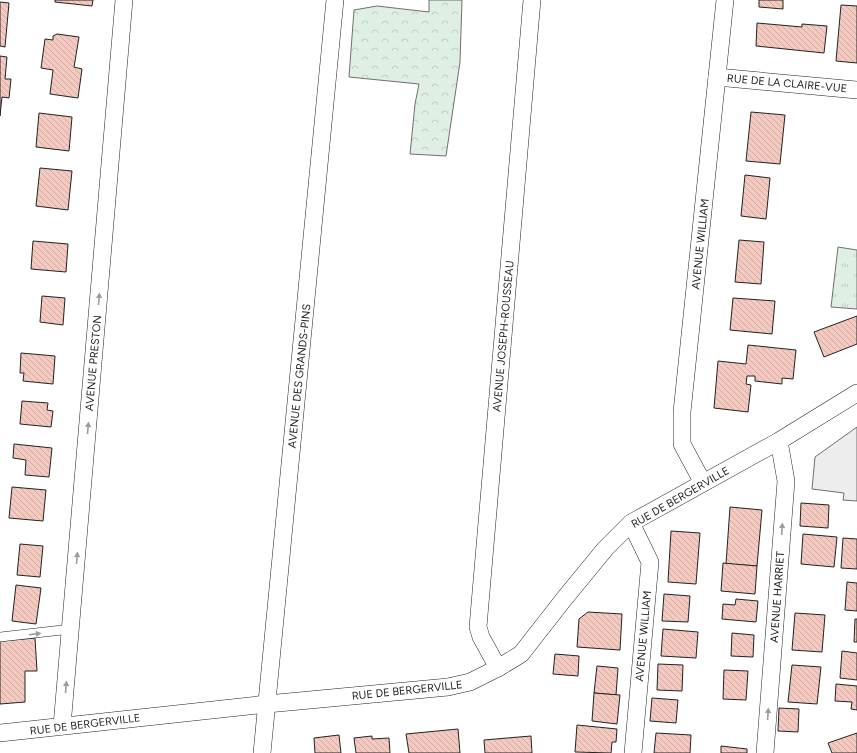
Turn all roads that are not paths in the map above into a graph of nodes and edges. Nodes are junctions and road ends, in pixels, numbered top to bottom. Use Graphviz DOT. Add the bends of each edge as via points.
graph roads {
  1 [pos="124,0"];
  2 [pos="335,0"];
  3 [pos="532,0"];
  4 [pos="725,0"];
  5 [pos="717,77"];
  6 [pos="857,90"];
  7 [pos="857,393"];
  8 [pos="779,441"];
  9 [pos="703,483"];
  10 [pos="631,523"];
  11 [pos="71,629"];
  12 [pos="0,637"];
  13 [pos="498,668"];
  14 [pos="267,704"];
  15 [pos="62,726"];
  16 [pos="0,733"];
  17 [pos="262,753"];
  18 [pos="633,753"];
  19 [pos="765,753"];
  11 -- 1 [label="street, AVENUE PRESTON, one-way"];
  2 -- 14 [label="street, AVENUE DES GRANDS-PINS"];
  3 -- 13 [label="street, AVENUE JOSEPH-ROUSSEAU" via="478,627"];
  4 -- 5 [label="street, AVENUE WILLIAM"];
  5 -- 6 [label="street, RUE DE LA CLAIRE-VUE"];
  5 -- 9 [label="street, AVENUE WILLIAM" via="682,412 682,444"];
  7 -- 8 [label="street, RUE DE BERGERVILLE"];
  8 -- 9 [label="street, RUE DE BERGERVILLE"];
  19 -- 8 [label="street, AVENUE HARRIET, one-way" via="786,481"];
  9 -- 10 [label="street, RUE DE BERGERVILLE"];
  10 -- 13 [label="street, RUE DE BERGERVILLE" via="596,560 521,654"];
  10 -- 18 [label="street, AVENUE WILLIAM" via="650,562"];
  12 -- 11 [label="lane, one-way"];
  15 -- 11 [label="street, AVENUE PRESTON, one-way"];
  13 -- 14 [label="street, RUE DE BERGERVILLE" via="470,682 448,687"];
  14 -- 15 [label="street, RUE DE BERGERVILLE"];
  14 -- 17 [label="street, AVENUE DES GRANDS-PINS"];
  15 -- 16 [label="street, RUE DE BERGERVILLE"];
}
